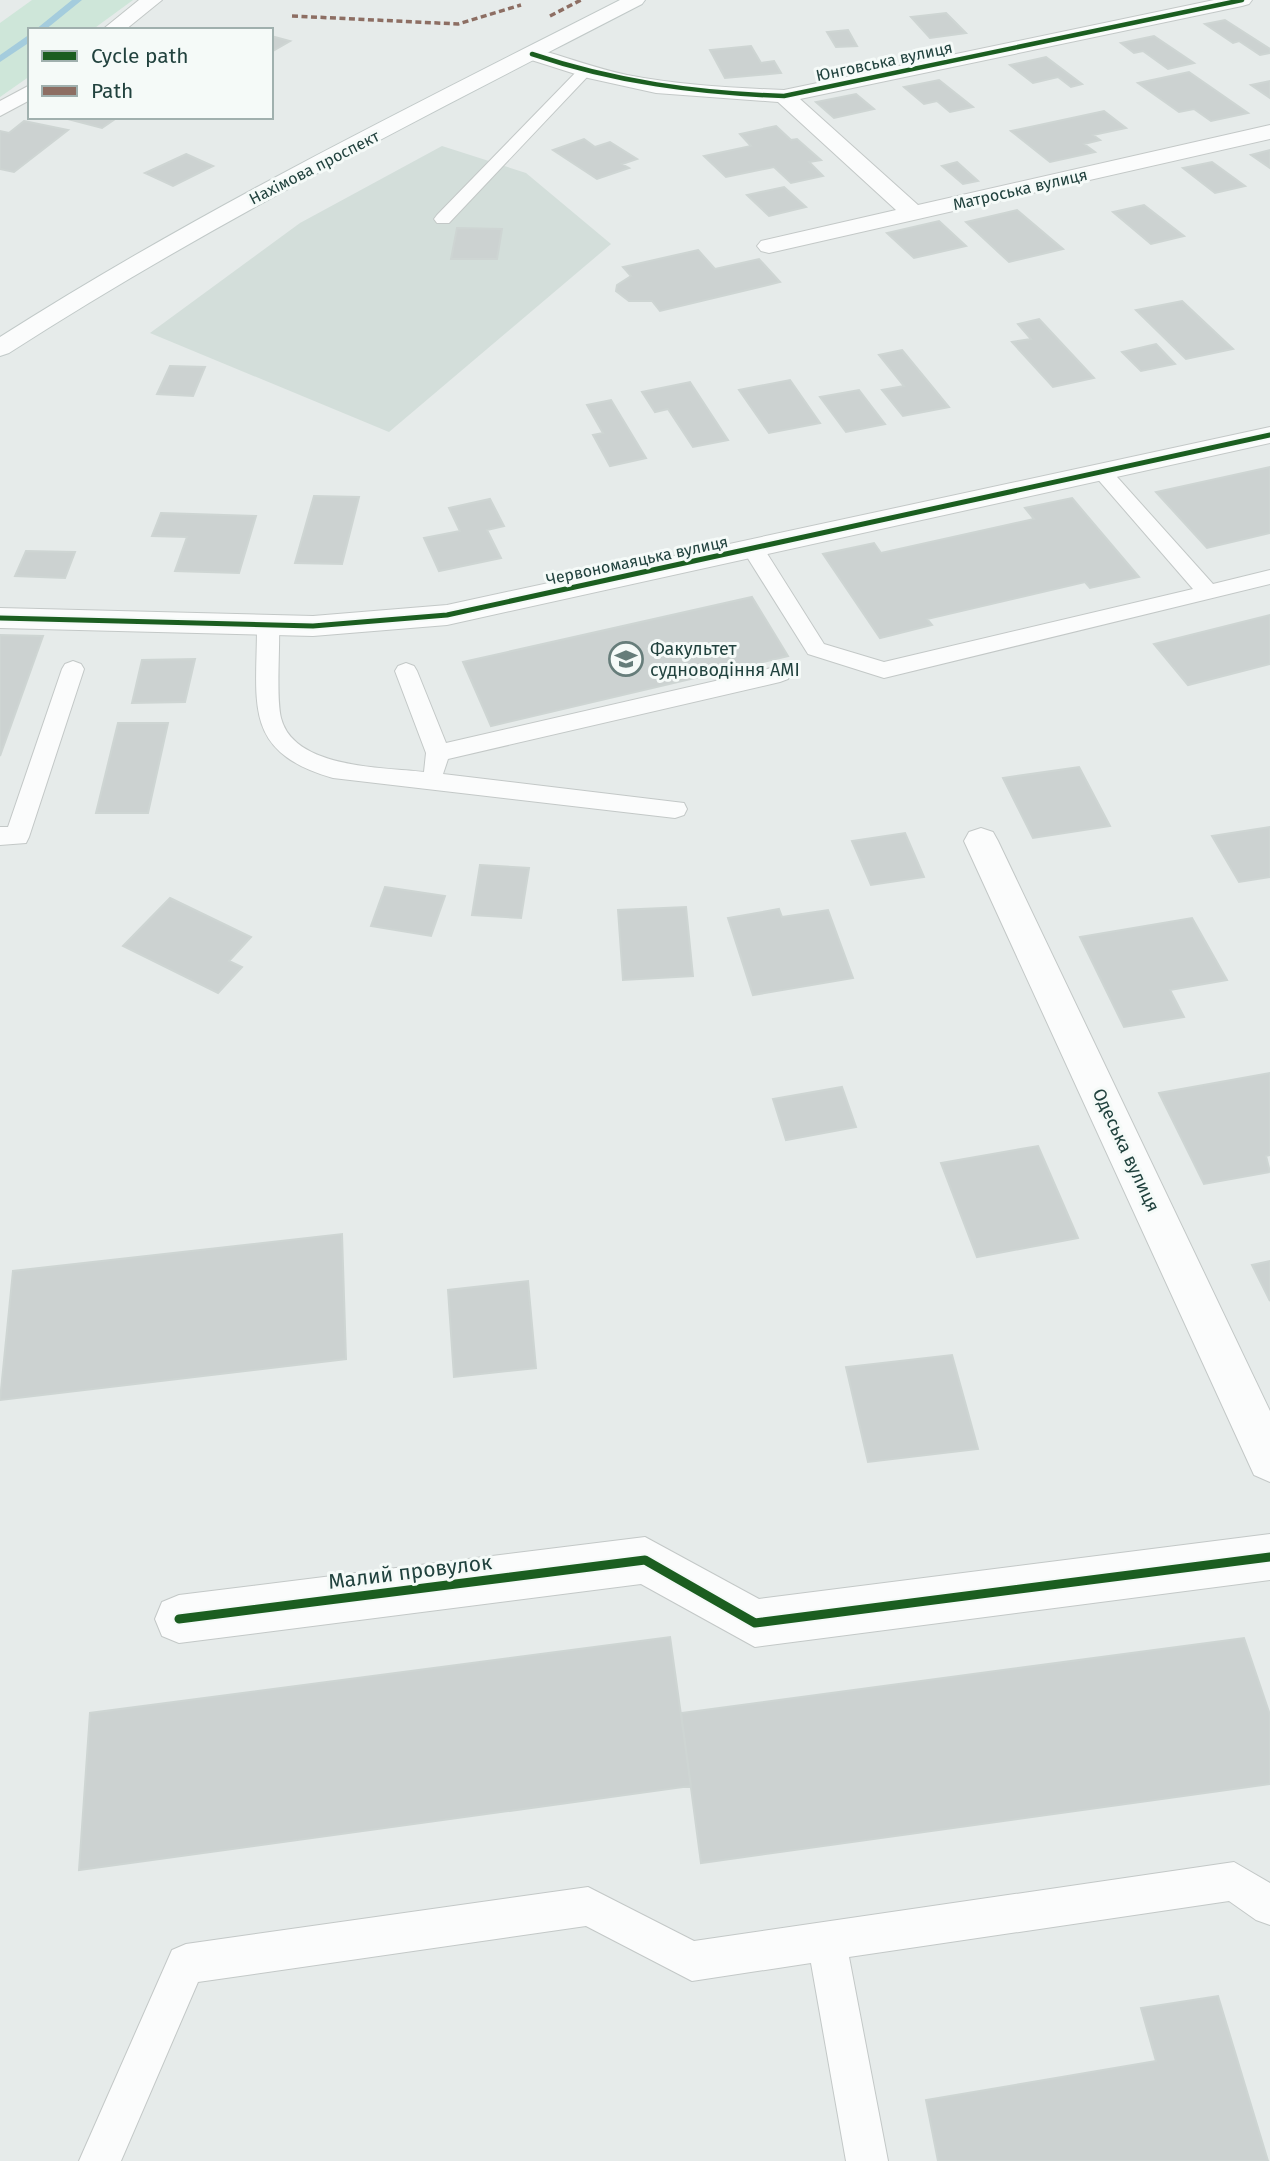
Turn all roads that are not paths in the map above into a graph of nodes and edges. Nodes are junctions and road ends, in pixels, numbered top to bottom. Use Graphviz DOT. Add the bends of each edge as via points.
graph roads {
  1 [pos="152,0"];
  2 [pos="635,0"];
  3 [pos="1242,0"];
  4 [pos="115,28"];
  5 [pos="532,54"];
  6 [pos="584,72"];
  7 [pos="28,92"];
  8 [pos="785,96"];
  9 [pos="0,110"];
  10 [pos="1270,132"];
  11 [pos="913,213"];
  12 [pos="443,219"];
  13 [pos="769,246"];
  14 [pos="0,348"];
  15 [pos="1270,435"];
  16 [pos="1102,472"];
  17 [pos="753,549"];
  18 [pos="1270,578"];
  19 [pos="1208,592"];
  20 [pos="0,618"];
  21 [pos="268,626"];
  22 [pos="73,669"];
  23 [pos="406,671"];
  24 [pos="780,674"];
  25 [pos="438,753"];
  26 [pos="430,782"];
  27 [pos="675,809"];
  28 [pos="0,836"];
  29 [pos="981,841"];
  30 [pos="1270,1460"];
  31 [pos="1270,1557"];
  32 [pos="179,1619"];
  33 [pos="1270,1906"];
  34 [pos="826,1941"];
  35 [pos="100,2161"];
  36 [pos="867,2161"];
  1 -- 4 [label="street"];
  2 -- 5 [label="street, Нахімова проспект"];
  3 -- 8 [label="street, Юнговська вулиця"];
  5 -- 6 [label="street, Юнговська вулиця"];
  5 -- 14 [label="street, Нахімова проспект" via="201,225"];
  6 -- 8 [label="street, Юнговська вулиця" via="700,93"];
  6 -- 12 [label="lane"];
  7 -- 9 [label="street"];
  8 -- 11 [label="street"];
  10 -- 11 [label="street, Матроська вулиця"];
  11 -- 13 [label="street, Матроська вулиця"];
  15 -- 16 [label="street, Червономаяцька вулиця"];
  16 -- 17 [label="street, Червономаяцька вулиця"];
  16 -- 19 [label="lane"];
  17 -- 19 [label="lane" via="816,649 884,670"];
  17 -- 21 [label="street, Червономаяцька вулиця" via="447,615"];
  18 -- 19 [label="lane"];
  20 -- 21 [label="street, Червономаяцька вулиця"];
  21 -- 26 [label="lane" via="269,717 284,744 304,760 333,770"];
  22 -- 28 [label="lane" via="17,836"];
  23 -- 25 [label="lane"];
  24 -- 25 [label="lane"];
  25 -- 26 [label="lane"];
  26 -- 27 [label="lane"];
  29 -- 30 [label="street, Одеська вулиця"];
  31 -- 32 [label="street, Малий провулок" via="755,1623 645,1560"];
  33 -- 34 [label="lane" via="1234,1881"];
  34 -- 35 [label="lane" via="692,1961 587,1906 187,1964"];
  34 -- 36 [label="lane"];
}
